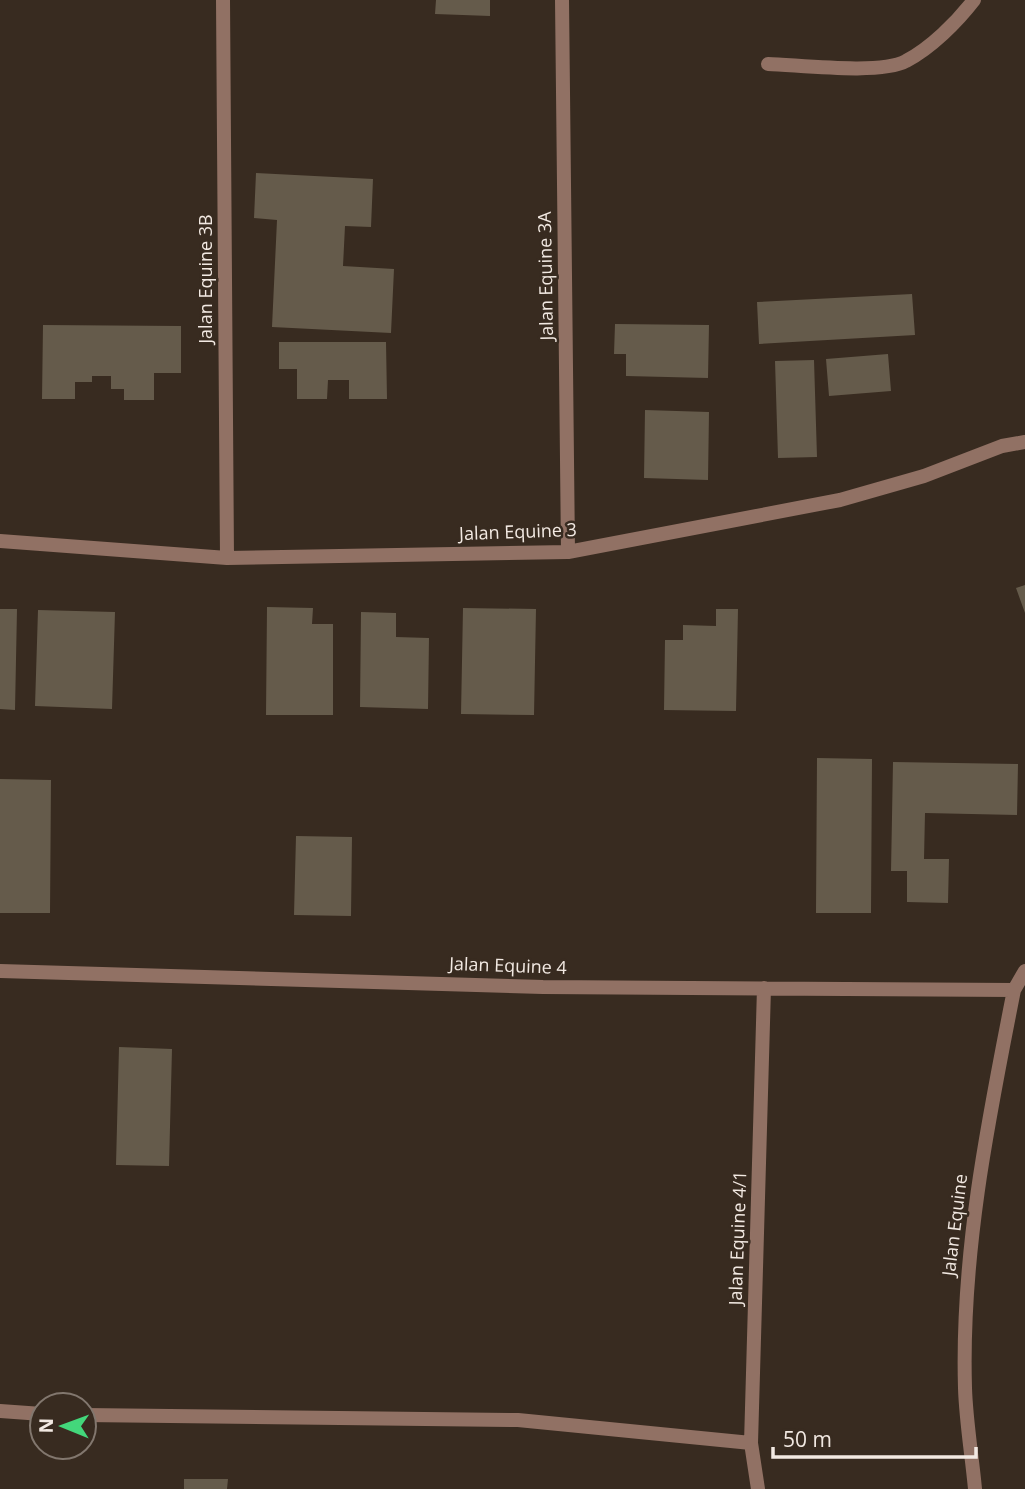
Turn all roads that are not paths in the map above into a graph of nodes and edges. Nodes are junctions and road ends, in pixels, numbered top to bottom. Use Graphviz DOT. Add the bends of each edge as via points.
graph roads {
  1 [pos="223,0"];
  2 [pos="562,0"];
  3 [pos="974,0"];
  4 [pos="768,64"];
  5 [pos="1025,442"];
  6 [pos="0,541"];
  7 [pos="568,551"];
  8 [pos="227,558"];
  9 [pos="0,971"];
  10 [pos="1025,971"];
  11 [pos="764,988"];
  12 [pos="1014,990"];
  13 [pos="0,1411"];
  14 [pos="28,1413"];
  15 [pos="98,1415"];
  16 [pos="751,1443"];
  17 [pos="758,1489"];
  18 [pos="975,1489"];
  1 -- 8 [label="street, Jalan Equine 3B"];
  2 -- 7 [label="street, Jalan Equine 3A"];
  3 -- 4 [label="street" via="906,61 884,67"];
  5 -- 7 [label="street, Jalan Equine 3" via="840,500"];
  6 -- 8 [label="street, Jalan Equine 3"];
  7 -- 8 [label="street, Jalan Equine 3"];
  9 -- 11 [label="street, Jalan Equine 4" via="543,987"];
  10 -- 12 [label="street, Jalan Equine"];
  11 -- 12 [label="street, Jalan Equine 4"];
  11 -- 16 [label="street, Jalan Equine 4/1"];
  12 -- 18 [label="street, Jalan Equine" via="986,1131 967,1283 965,1389"];
  13 -- 14 [label="street"];
  15 -- 16 [label="street" via="518,1420"];
  16 -- 17 [label="street, Jalan Equine 4/1"];
}
